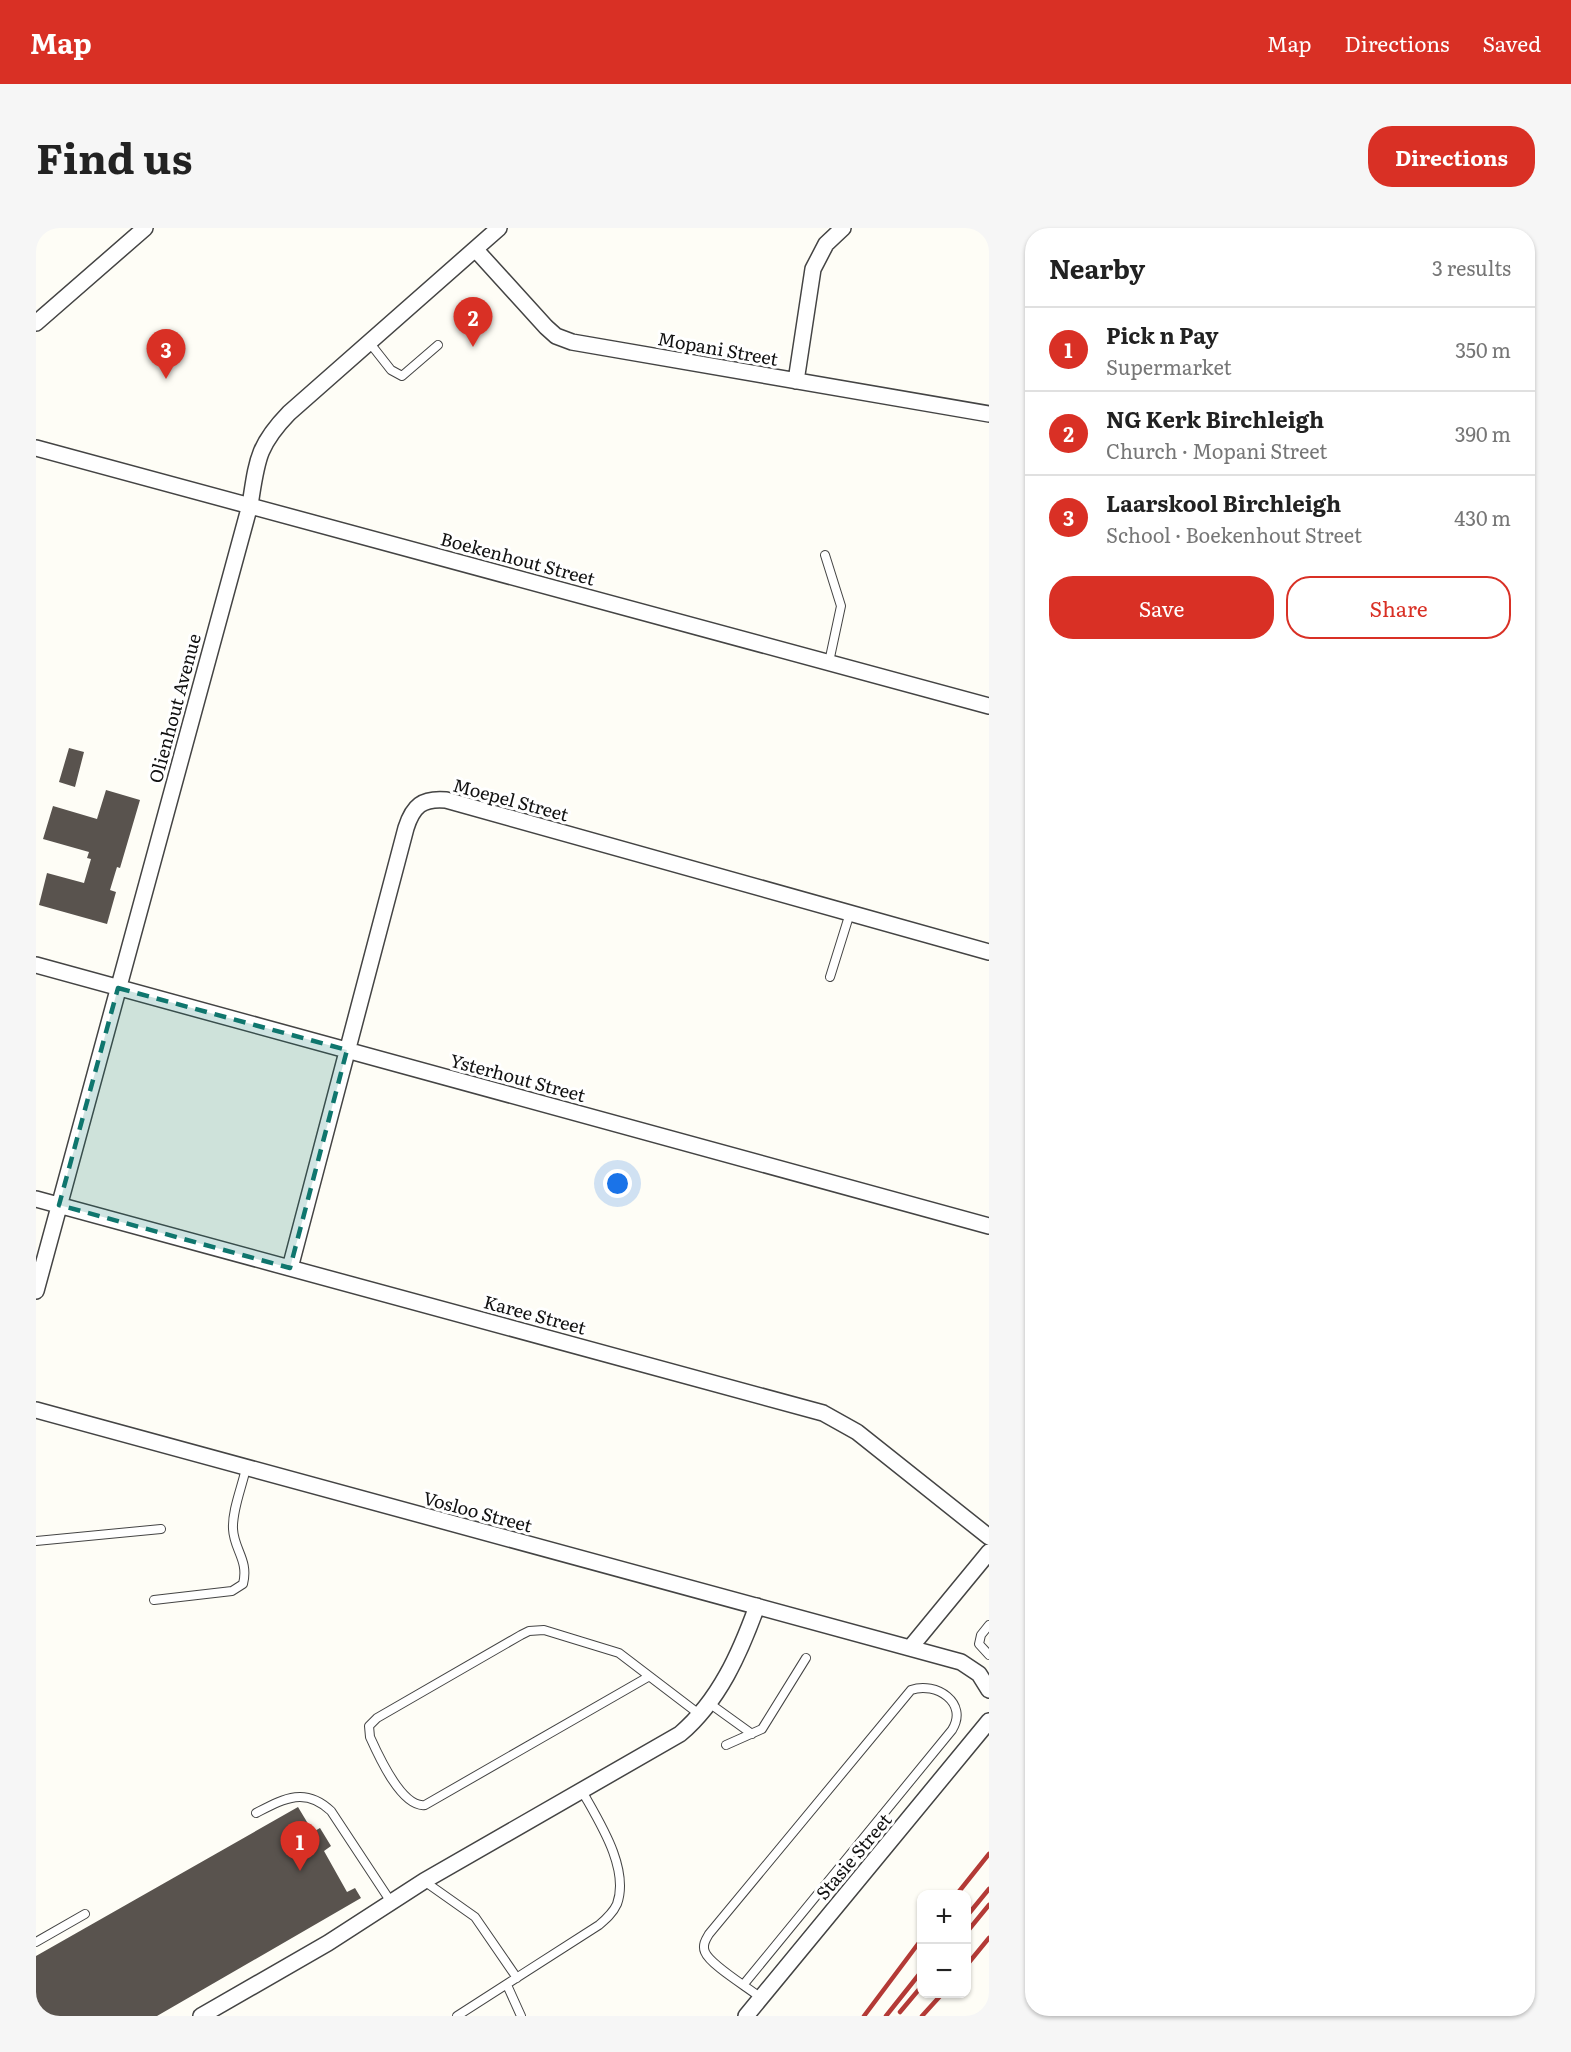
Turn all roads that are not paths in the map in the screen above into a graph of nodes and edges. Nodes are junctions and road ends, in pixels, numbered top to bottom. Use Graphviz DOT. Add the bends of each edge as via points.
graph roads {
  1 [pos="145,228"];
  2 [pos="499,228"];
  3 [pos="843,228"];
  4 [pos="476,250"];
  5 [pos="36,323"];
  6 [pos="369,342"];
  7 [pos="438,345"];
  8 [pos="796,381"];
  9 [pos="989,414"];
  10 [pos="36,448"];
  11 [pos="250,505"];
  12 [pos="825,555"];
  13 [pos="829,662"];
  14 [pos="989,706"];
  15 [pos="850,913"];
  16 [pos="989,952"];
  17 [pos="36,965"];
  18 [pos="830,977"];
  19 [pos="118,988"];
  20 [pos="347,1050"];
  21 [pos="36,1199"];
  22 [pos="59,1205"];
  23 [pos="989,1226"];
  24 [pos="290,1268"];
  25 [pos="36,1291"];
  26 [pos="36,1410"];
  27 [pos="246,1468"];
  28 [pos="161,1529"];
  29 [pos="989,1537"];
  30 [pos="36,1541"];
  31 [pos="989,1553"];
  32 [pos="154,1600"];
  33 [pos="757,1606"];
  34 [pos="989,1626"];
  35 [pos="910,1648"];
  36 [pos="989,1655"];
  37 [pos="806,1658"];
  38 [pos="648,1677"];
  39 [pos="989,1690"];
  40 [pos="704,1708"];
  41 [pos="989,1721"];
  42 [pos="752,1734"];
  43 [pos="726,1745"];
  44 [pos="582,1791"];
  45 [pos="256,1813"];
  46 [pos="424,1881"];
  47 [pos="391,1902"];
  48 [pos="85,1914"];
  49 [pos="36,1942"];
  50 [pos="517,1978"];
  51 [pos="744,1984"];
  52 [pos="507,1985"];
  53 [pos="761,1998"];
  54 [pos="201,2016"];
  55 [pos="458,2016"];
  56 [pos="521,2016"];
  57 [pos="746,2016"];
  1 -- 5 [label="street"];
  2 -- 4 [label="street, Olienhout Avenue"];
  3 -- 8 [label="street" via="826,244 813,269"];
  4 -- 6 [label="street, Olienhout Avenue"];
  4 -- 8 [label="street, Mopani Street" via="556,336"];
  6 -- 7 [label="lane" via="391,370 402,376"];
  6 -- 11 [label="street, Olienhout Avenue" via="269,434 257,462"];
  8 -- 9 [label="street, Mopani Street"];
  10 -- 11 [label="street, Boekenhout Street"];
  11 -- 13 [label="street, Boekenhout Street"];
  11 -- 19 [label="street, Olienhout Avenue"];
  12 -- 13 [label="lane" via="842,606"];
  13 -- 14 [label="street, Boekenhout Street"];
  15 -- 16 [label="street, Moepel Street"];
  15 -- 18 [label="lane"];
  15 -- 20 [label="street, Moepel Street" via="446,800 424,800 416,806 406,828"];
  17 -- 19 [label="street, Ysterhout Street"];
  19 -- 20 [label="street, Ysterhout Street"];
  19 -- 22 [label="street, Olienhout Avenue"];
  20 -- 23 [label="street, Ysterhout Street"];
  20 -- 24 [label="street, Moepel Street"];
  21 -- 22 [label="street, Karee Street"];
  22 -- 24 [label="street, Karee Street"];
  22 -- 25 [label="street, Olienhout Avenue"];
  24 -- 29 [label="street, Karee Street" via="823,1413 857,1432"];
  26 -- 27 [label="street, Vosloo Street"];
  27 -- 32 [label="lane" via="233,1521 235,1539 244,1559 243,1584 232,1591"];
  27 -- 33 [label="street, Vosloo Street"];
  28 -- 30 [label="lane"];
  31 -- 35 [label="street"];
  33 -- 35 [label="street, Vosloo Street"];
  33 -- 40 [label="street" via="744,1641"];
  34 -- 36 [label="lane" via="979,1644"];
  35 -- 39 [label="street" via="971,1667"];
  37 -- 42 [label="lane" via="762,1729"];
  38 -- 38 [label="lane" via="612,1650 544,1630 529,1631 377,1718 369,1726 370,1737 404,1797 414,1805 425,1805"];
  38 -- 40 [label="lane"];
  40 -- 42 [label="lane"];
  40 -- 44 [label="street" via="673,1738"];
  41 -- 53 [label="street, Stasie Street"];
  42 -- 43 [label="lane"];
  44 -- 46 [label="street"];
  44 -- 50 [label="lane" via="614,1856 618,1902 599,1925"];
  45 -- 47 [label="lane" via="297,1795 317,1800 331,1811"];
  46 -- 47 [label="street"];
  46 -- 50 [label="lane" via="476,1917"];
  47 -- 54 [label="street"];
  48 -- 49 [label="lane"];
  50 -- 52 [label="lane"];
  51 -- 51 [label="lane" via="705,1953 709,1934 911,1690 922,1688 949,1697 958,1712 952,1730"];
  51 -- 53 [label="lane"];
  52 -- 55 [label="lane"];
  52 -- 56 [label="lane"];
  53 -- 57 [label="street, Stasie Street"];
}
